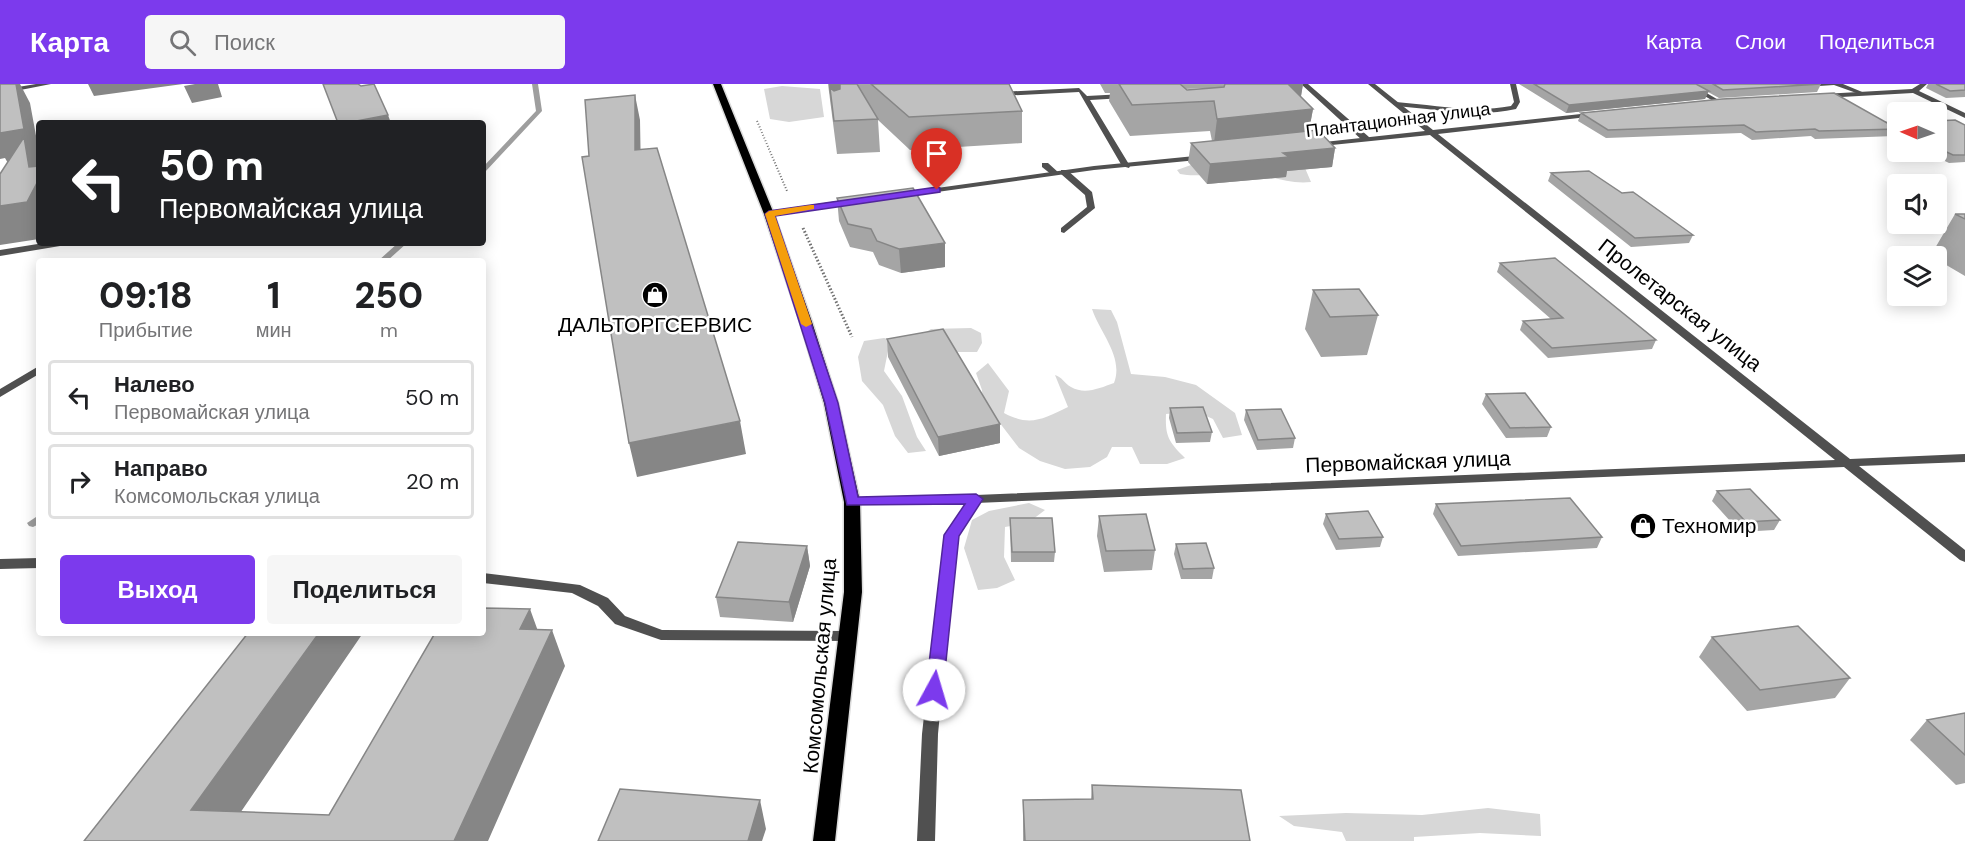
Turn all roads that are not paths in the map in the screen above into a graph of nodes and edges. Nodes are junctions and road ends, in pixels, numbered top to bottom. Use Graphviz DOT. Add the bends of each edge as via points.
graph roads {
  1 [pos="48,84"];
  2 [pos="717,84"];
  3 [pos="1072,84"];
  4 [pos="1371,84"];
  5 [pos="1513,84"];
  6 [pos="1686,84"];
  7 [pos="1831,84"];
  8 [pos="1837,84"];
  9 [pos="1924,84"];
  10 [pos="1796,85"];
  11 [pos="1303,86"];
  12 [pos="1079,90"];
  13 [pos="1914,91"];
  14 [pos="0,92"];
  15 [pos="1864,94"];
  16 [pos="985,95"];
  17 [pos="1131,96"];
  18 [pos="1808,97"];
  19 [pos="1086,98"];
  20 [pos="1730,101"];
  21 [pos="1719,102"];
  22 [pos="1707,103"];
  23 [pos="1396,104"];
  24 [pos="1485,111"];
  25 [pos="1600,113"];
  26 [pos="1965,116"];
  27 [pos="1505,123"];
  28 [pos="1430,131"];
  29 [pos="1366,139"];
  30 [pos="1307,146"];
  31 [pos="1213,156"];
  32 [pos="1045,165"];
  33 [pos="1126,166"];
  34 [pos="1059,172"];
  35 [pos="889,196"];
  36 [pos="866,200"];
  37 [pos="769,214"];
  38 [pos="1064,230"];
  39 [pos="42,246"];
  40 [pos="0,253"];
  41 [pos="36,371"];
  42 [pos="0,394"];
  43 [pos="1965,458"];
  44 [pos="1848,463"];
  45 [pos="976,499"];
  46 [pos="852,502"];
  47 [pos="1965,557"];
  48 [pos="36,563"];
  49 [pos="0,564"];
  50 [pos="486,578"];
  51 [pos="848,636"];
  52 [pos="824,841"];
  53 [pos="926,841"];
  1 -- 14 [label="street"];
  2 -- 37 [label="main road, Комсомольская улица"];
  3 -- 12 [label="street"];
  4 -- 23 [label="street, Пролетарская улица"];
  5 -- 24 [label="street" via="1517,102 1514,108"];
  6 -- 21 [label="street"];
  7 -- 10 [label="street"];
  8 -- 15 [label="street"];
  9 -- 13 [label="street"];
  11 -- 29 [label="street"];
  12 -- 16 [label="street"];
  12 -- 19 [label="street"];
  13 -- 15 [label="street"];
  13 -- 26 [label="street"];
  15 -- 18 [label="street"];
  17 -- 19 [label="street"];
  19 -- 33 [label="street"];
  20 -- 21 [label="street"];
  21 -- 22 [label="street"];
  23 -- 24 [label="street"];
  23 -- 28 [label="street, Пролетарская улица"];
  24 -- 27 [label="street"];
  25 -- 27 [label="street, Плантационная улица"];
  27 -- 28 [label="street, Плантационная улица"];
  28 -- 29 [label="street, Плантационная улица"];
  28 -- 44 [label="street, Пролетарская улица"];
  29 -- 30 [label="street, Плантационная улица"];
  31 -- 33 [label="street"];
  32 -- 34 [label="street"];
  33 -- 34 [label="street"];
  34 -- 35 [label="street"];
  34 -- 38 [label="street" via="1089,194 1091,208"];
  36 -- 37 [label="street"];
  37 -- 46 [label="main road, Комсомольская улица" via="831,403"];
  39 -- 40 [label="street"];
  41 -- 42 [label="street"];
  43 -- 44 [label="street, Первомайская улица"];
  44 -- 45 [label="street, Первомайская улица"];
  44 -- 47 [label="street, Пролетарская улица"];
  45 -- 46 [label="street, Первомайская улица"];
  45 -- 53 [label="street" via="951,535 930,734"];
  46 -- 51 [label="main road, Комсомольская улица" via="853,592"];
  48 -- 49 [label="street"];
  50 -- 51 [label="street" via="575,588 603,602 620,620 661,635"];
  51 -- 52 [label="main road, Комсомольская улица"];
}
